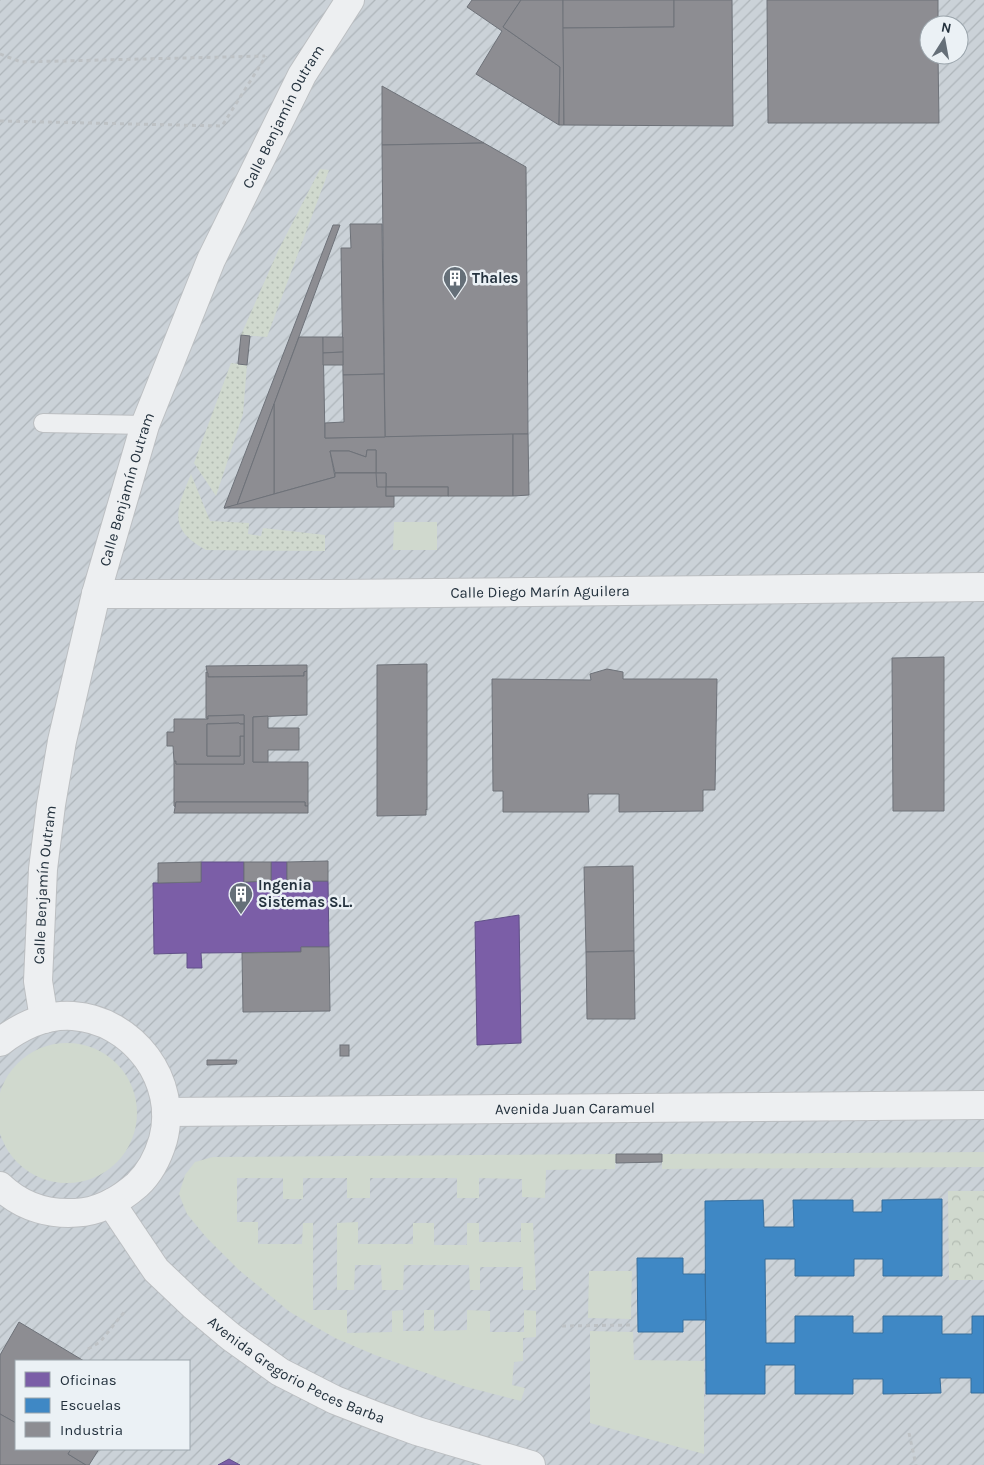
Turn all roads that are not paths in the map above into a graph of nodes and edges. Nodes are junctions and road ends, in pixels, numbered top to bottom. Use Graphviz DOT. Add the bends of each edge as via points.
graph roads {
  1 [pos="350,0"];
  2 [pos="43,424"];
  3 [pos="145,425"];
  4 [pos="984,588"];
  5 [pos="96,594"];
  6 [pos="44,1019"];
  7 [pos="0,1042"];
  8 [pos="984,1105"];
  9 [pos="166,1112"];
  10 [pos="3,1196"];
  11 [pos="111,1203"];
  12 [pos="531,1465"];
  1 -- 3 [label="street, Calle Benjamín Outram" via="302,75 211,260"];
  2 -- 3 [label="lane"];
  3 -- 5 [label="street, Calle Benjamín Outram"];
  4 -- 5 [label="street, Calle Diego Marín Aguilera"];
  5 -- 6 [label="street, Calle Benjamín Outram" via="62,741 51,805 38,981"];
  6 -- 7 [label="street" via="21,1028"];
  6 -- 9 [label="street" via="73,1016 102,1022 128,1036 148,1058 157,1075"];
  8 -- 9 [label="street, Avenida Juan Caramuel"];
  9 -- 11 [label="street" via="165,1131 152,1166 127,1194"];
  10 -- 11 [label="street" via="62,1213 91,1211"];
  11 -- 12 [label="street, Avenida Gregorio Peces Barba" via="156,1270 224,1332 280,1372 335,1400 376,1416"];
}
